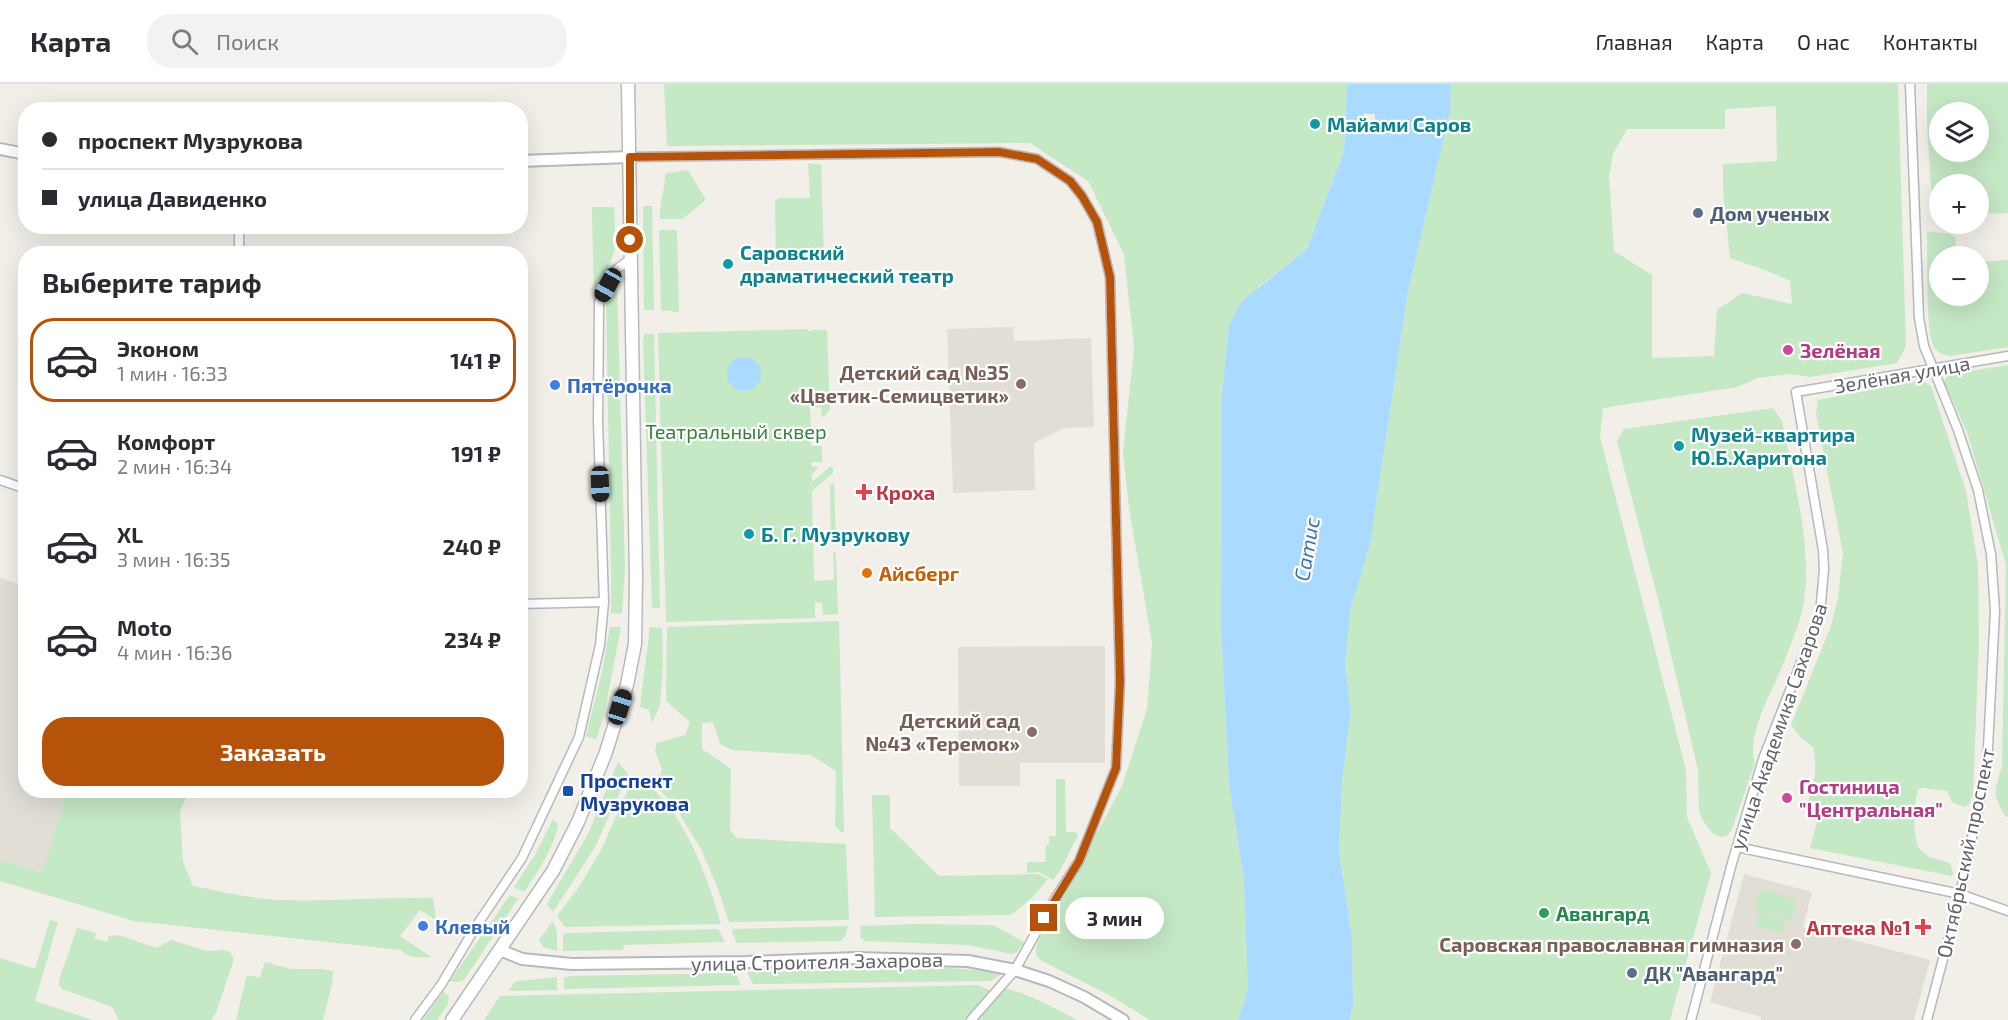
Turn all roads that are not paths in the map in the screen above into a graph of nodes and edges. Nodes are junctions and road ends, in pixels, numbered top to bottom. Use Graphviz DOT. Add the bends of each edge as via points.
graph roads {
  1 [pos="628,84"];
  2 [pos="1910,84"];
  3 [pos="0,149"];
  4 [pos="18,152"];
  5 [pos="630,157"];
  6 [pos="528,161"];
  7 [pos="630,259"];
  8 [pos="2008,356"];
  9 [pos="1934,368"];
  10 [pos="1796,392"];
  11 [pos="0,480"];
  12 [pos="18,486"];
  13 [pos="604,602"];
  14 [pos="528,604"];
  15 [pos="1737,848"];
  16 [pos="1960,894"];
  17 [pos="2008,911"];
  18 [pos="500,950"];
  19 [pos="1015,970"];
  20 [pos="415,1020"];
  21 [pos="452,1020"];
  22 [pos="971,1020"];
  23 [pos="1123,1020"];
  24 [pos="1691,1020"];
  25 [pos="1927,1020"];
  1 -- 5 [label="main road"];
  2 -- 9 [label="street, Октябрьский проспект" via="1919,318 1924,346"];
  3 -- 4 [label="street"];
  5 -- 6 [label="street"];
  5 -- 7 [label="main road"];
  5 -- 19 [label="street" via="999,152 1037,159 1070,181 1097,222 1110,277 1120,682 1116,768 1079,861"];
  7 -- 13 [label="street" via="617,269 599,302"];
  7 -- 18 [label="main road" via="635,644 606,752 578,822 553,871"];
  8 -- 9 [label="street, Зелёная улица"];
  9 -- 10 [label="street, Зелёная улица"];
  9 -- 16 [label="street, Октябрьский проспект" via="1978,490 1991,554 1995,611 1987,767"];
  10 -- 15 [label="street, улица Академика Сахарова" via="1822,550 1823,591 1820,614 1763,759"];
  11 -- 12 [label="street"];
  13 -- 14 [label="street"];
  13 -- 20 [label="street" via="600,645 579,737 522,858"];
  15 -- 16 [label="street"];
  15 -- 24 [label="street, улица Академика Сахарова"];
  16 -- 17 [label="street"];
  16 -- 25 [label="street, Октябрьский проспект"];
  18 -- 19 [label="street, улица Строителя Захарова" via="522,959 572,964 856,958 968,961"];
  18 -- 21 [label="main road"];
  19 -- 22 [label="street"];
  19 -- 23 [label="street, улица Строителя Захарова" via="1075,993"];
}
